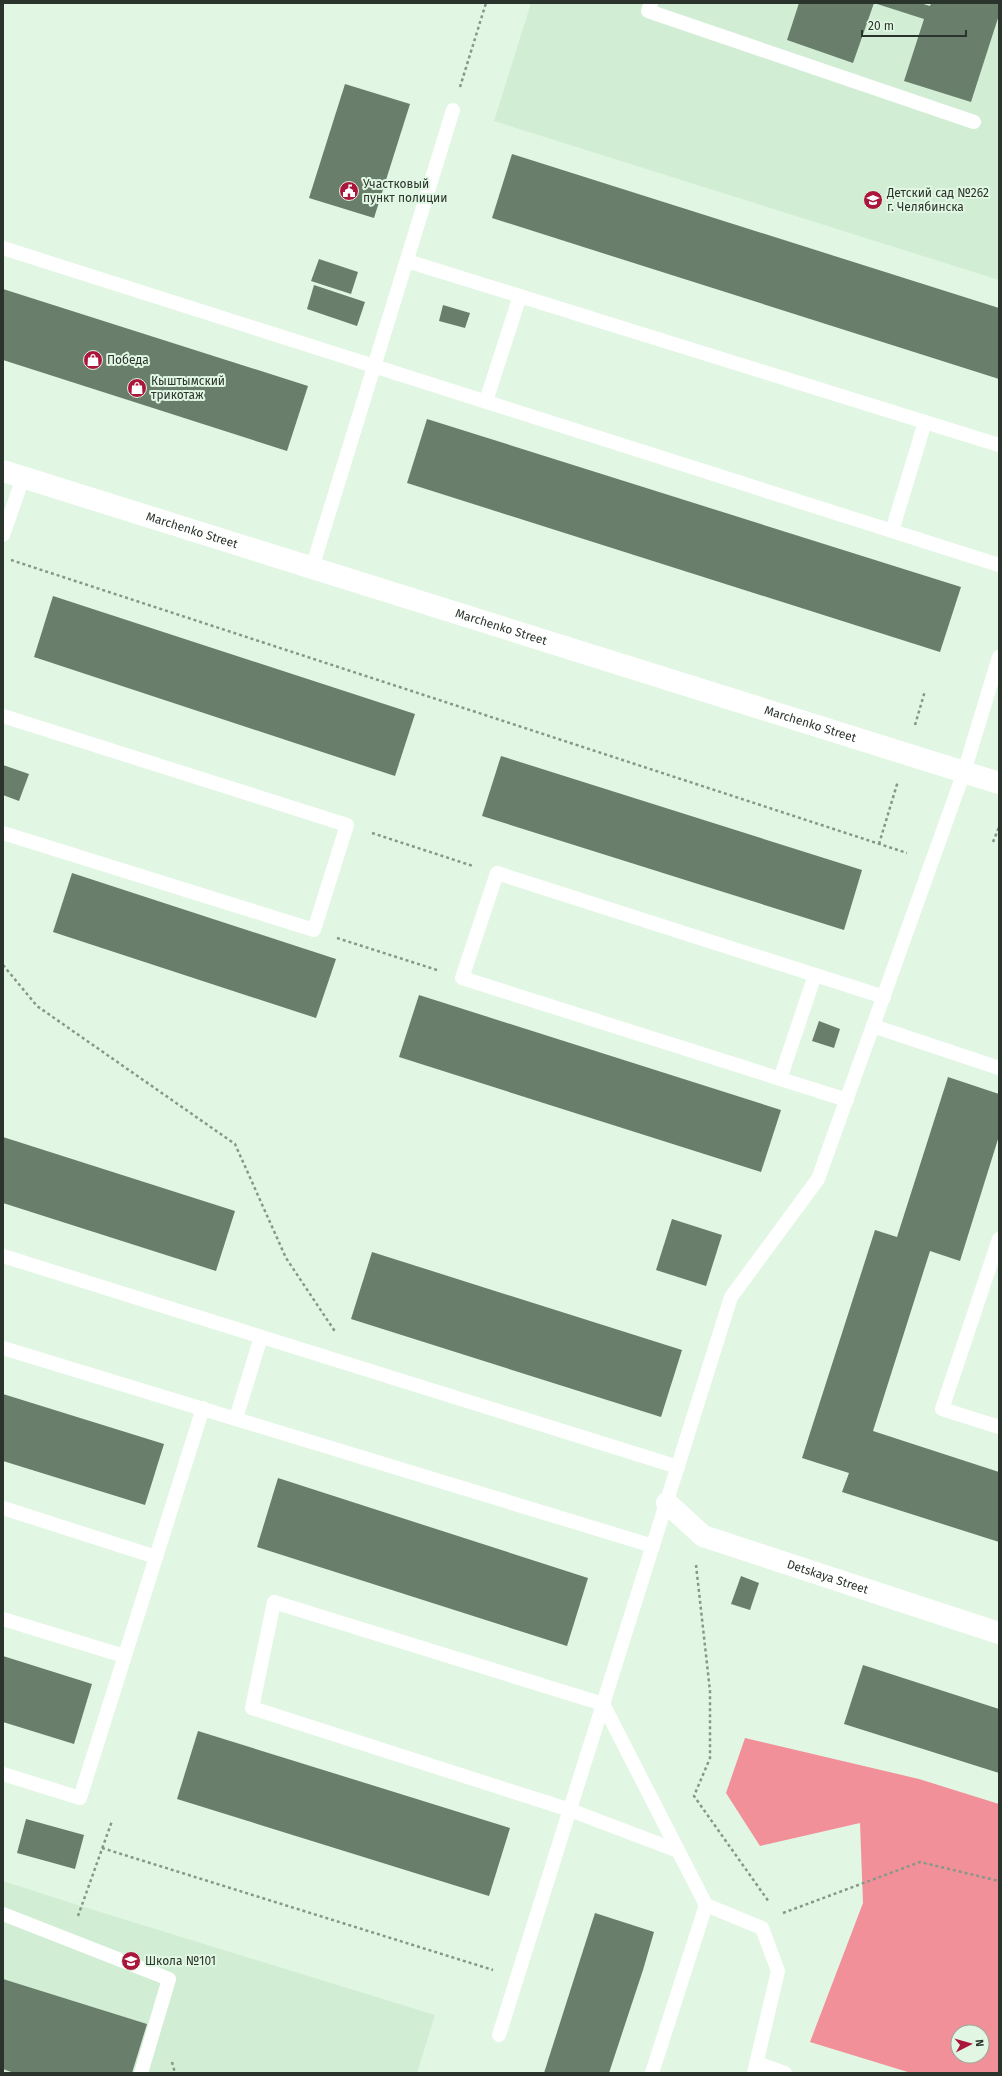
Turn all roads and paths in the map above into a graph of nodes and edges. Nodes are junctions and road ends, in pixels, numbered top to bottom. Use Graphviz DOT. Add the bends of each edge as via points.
graph roads {
  1 [pos="486,3"];
  2 [pos="651,3"];
  3 [pos="453,110"];
  4 [pos="974,122"];
  5 [pos="3,248"];
  6 [pos="407,261"];
  7 [pos="520,296"];
  8 [pos="374,366"];
  9 [pos="486,401"];
  10 [pos="925,422"];
  11 [pos="999,445"];
  12 [pos="3,471"];
  13 [pos="23,478"];
  14 [pos="7,510"];
  15 [pos="892,531"];
  16 [pos="3,535"];
  17 [pos="11,560"];
  18 [pos="999,565"];
  19 [pos="312,568"];
  20 [pos="999,658"];
  21 [pos="3,716"];
  22 [pos="964,772"];
  23 [pos="999,783"];
  24 [pos="348,826"];
  25 [pos="999,827"];
  26 [pos="3,833"];
  27 [pos="993,842"];
  28 [pos="932,861"];
  29 [pos="497,873"];
  30 [pos="314,930"];
  31 [pos="3,965"];
  32 [pos="816,975"];
  33 [pos="462,978"];
  34 [pos="884,997"];
  35 [pos="873,1026"];
  36 [pos="999,1068"];
  37 [pos="780,1079"];
  38 [pos="847,1100"];
  39 [pos="999,1239"];
  40 [pos="3,1256"];
  41 [pos="261,1337"];
  42 [pos="3,1348"];
  43 [pos="360,1368"];
  44 [pos="203,1408"];
  45 [pos="236,1418"];
  46 [pos="999,1427"];
  47 [pos="678,1467"];
  48 [pos="666,1503"];
  49 [pos="3,1508"];
  50 [pos="703,1536"];
  51 [pos="653,1546"];
  52 [pos="156,1557"];
  53 [pos="3,1619"];
  54 [pos="999,1633"];
  55 [pos="124,1656"];
  56 [pos="603,1704"];
  57 [pos="3,1774"];
  58 [pos="570,1810"];
  59 [pos="112,1821"];
  60 [pos="102,1848"];
  61 [pos="678,1851"];
  62 [pos="999,1881"];
  63 [pos="706,1905"];
  64 [pos="774,1909"];
  65 [pos="3,1914"];
  66 [pos="778,1915"];
  67 [pos="70,1939"];
  68 [pos="517,1977"];
  69 [pos="499,2034"];
  70 [pos="755,2068"];
  71 [pos="141,2073"];
  72 [pos="652,2073"];
  73 [pos="784,2073"];
  1 -- 3 [label="path"];
  2 -- 4 [label="lane" via="648,12"];
  3 -- 6 [label="lane"];
  5 -- 8 [label="lane"];
  6 -- 7 [label="lane"];
  6 -- 8 [label="lane"];
  7 -- 9 [label="lane"];
  7 -- 10 [label="lane"];
  8 -- 9 [label="lane"];
  8 -- 19 [label="lane"];
  9 -- 15 [label="lane"];
  10 -- 11 [label="lane"];
  10 -- 15 [label="lane"];
  12 -- 13 [label="street, Marchenko Street"];
  13 -- 14 [label="lane"];
  13 -- 19 [label="street, Marchenko Street"];
  14 -- 16 [label="lane"];
  15 -- 18 [label="lane"];
  17 -- 28 [label="path"];
  19 -- 22 [label="street, Marchenko Street"];
  20 -- 22 [label="lane"];
  21 -- 24 [label="lane"];
  22 -- 23 [label="street, Marchenko Street"];
  22 -- 28 [label="lane"];
  24 -- 29 [label="path"];
  24 -- 30 [label="lane"];
  25 -- 27 [label="path"];
  26 -- 30 [label="lane"];
  28 -- 34 [label="lane"];
  29 -- 32 [label="lane"];
  29 -- 33 [label="lane"];
  30 -- 33 [label="path"];
  31 -- 43 [label="path" via="37,1006 235,1144 286,1258"];
  32 -- 34 [label="lane"];
  32 -- 37 [label="lane"];
  33 -- 37 [label="lane"];
  34 -- 35 [label="lane"];
  35 -- 36 [label="lane"];
  35 -- 38 [label="lane"];
  37 -- 38 [label="lane"];
  38 -- 47 [label="lane" via="818,1179 731,1297"];
  39 -- 46 [label="lane" via="942,1409"];
  40 -- 41 [label="lane"];
  41 -- 43 [label="lane"];
  41 -- 45 [label="lane"];
  42 -- 44 [label="lane"];
  43 -- 47 [label="lane"];
  44 -- 45 [label="lane"];
  44 -- 52 [label="lane"];
  45 -- 51 [label="lane"];
  47 -- 48 [label="lane"];
  48 -- 50 [label="street, Detskaya Street"];
  48 -- 51 [label="lane"];
  49 -- 52 [label="lane"];
  50 -- 54 [label="street, Detskaya Street"];
  50 -- 64 [label="path" via="696,1561 710,1691 710,1758 694,1796"];
  51 -- 56 [label="lane"];
  52 -- 55 [label="lane"];
  53 -- 55 [label="lane"];
  55 -- 57 [label="lane" via="80,1798"];
  56 -- 58 [label="lane"];
  56 -- 58 [label="lane" via="274,1602 252,1708"];
  56 -- 61 [label="lane"];
  58 -- 61 [label="lane"];
  58 -- 68 [label="lane"];
  59 -- 60 [label="path"];
  60 -- 67 [label="path"];
  60 -- 68 [label="path"];
  61 -- 63 [label="lane"];
  62 -- 66 [label="path" via="920,1862"];
  63 -- 70 [label="lane" via="762,1928 778,1971"];
  63 -- 72 [label="lane"];
  65 -- 67 [label="lane"];
  67 -- 71 [label="lane" via="169,1978"];
  68 -- 69 [label="lane"];
  70 -- 73 [label="lane"];
}
